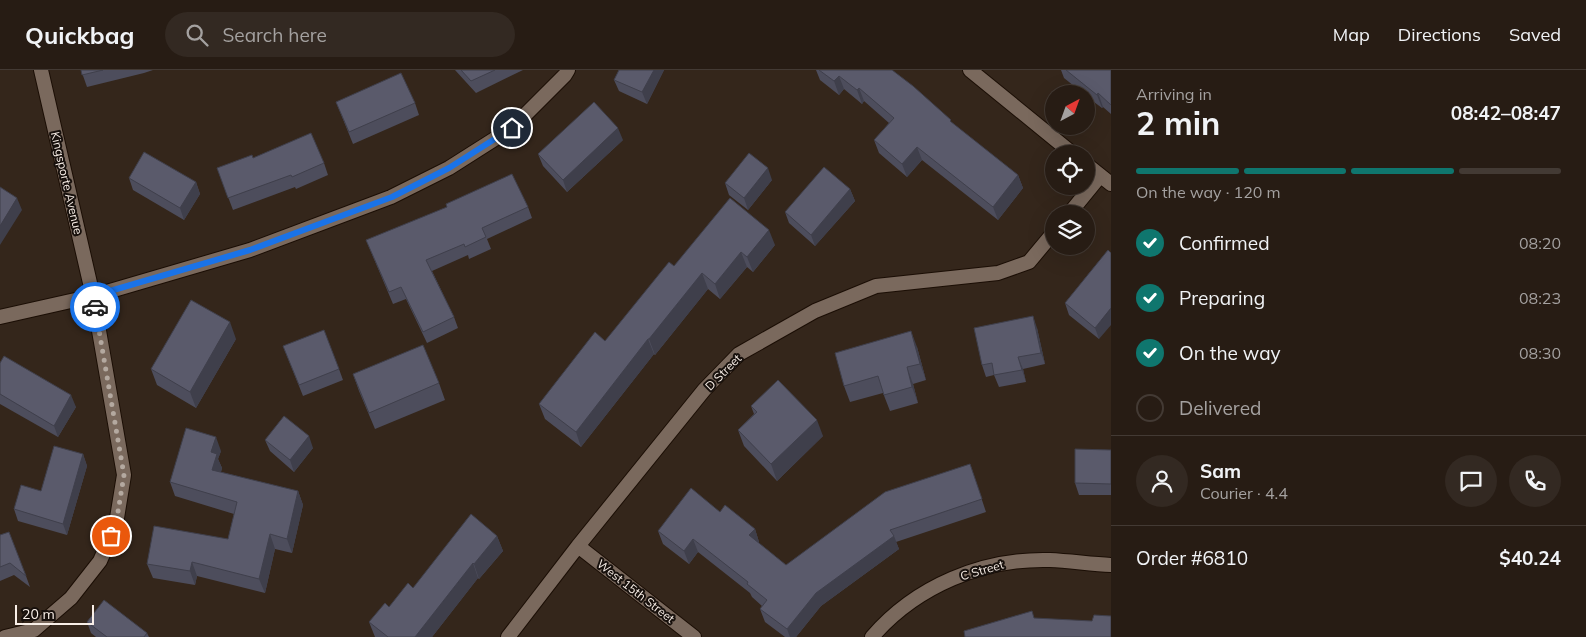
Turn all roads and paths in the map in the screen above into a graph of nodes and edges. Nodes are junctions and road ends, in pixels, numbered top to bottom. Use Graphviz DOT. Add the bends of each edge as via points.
graph roads {
  1 [pos="41,70"];
  2 [pos="568,70"];
  3 [pos="970,70"];
  4 [pos="1062,145"];
  5 [pos="1095,171"];
  6 [pos="1106,180"];
  7 [pos="1079,205"];
  8 [pos="1045,243"];
  9 [pos="93,296"];
  10 [pos="0,317"];
  11 [pos="578,546"];
  12 [pos="1111,565"];
  13 [pos="5,637"];
  14 [pos="508,637"];
  15 [pos="694,637"];
  16 [pos="872,637"];
  1 -- 9 [label="street, Kingsporte Avenue"];
  2 -- 9 [label="street" via="512,128 449,168 392,197 250,250"];
  3 -- 4 [label="street"];
  5 -- 6 [label="street"];
  6 -- 7 [label="street"];
  8 -- 11 [label="street, D Street" via="1029,262 998,273 876,286 815,311 739,354 704,390"];
  9 -- 10 [label="street"];
  9 -- 13 [label="street, Kingsporte Avenue" via="124,475 116,524 100,561 71,598 34,630"];
  11 -- 14 [label="street, D Street"];
  11 -- 15 [label="street, West 15th Street"];
  12 -- 16 [label="street, C Street" via="1049,560 1003,563 967,572 924,593 884,623"];
}
